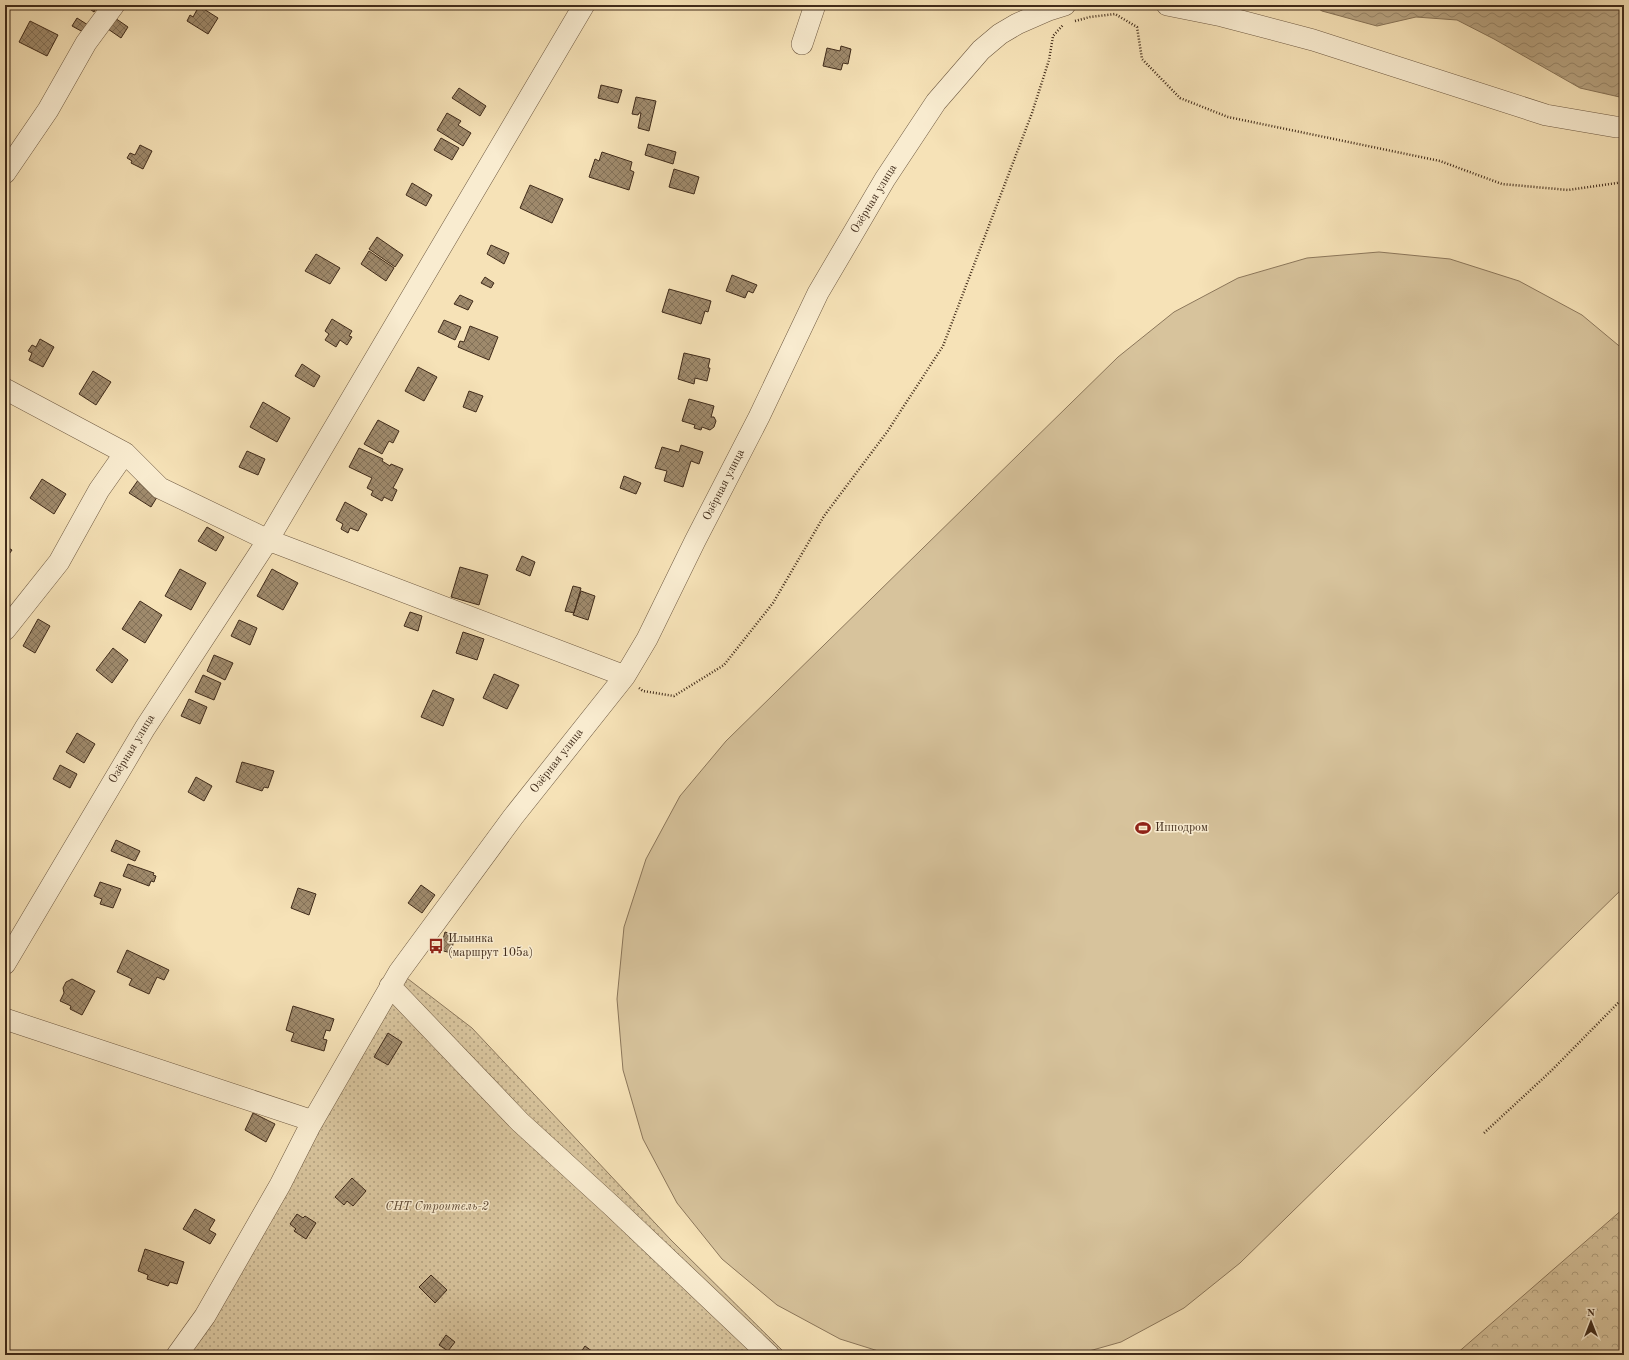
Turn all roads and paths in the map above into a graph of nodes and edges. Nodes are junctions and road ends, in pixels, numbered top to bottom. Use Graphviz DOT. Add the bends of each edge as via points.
graph roads {
  1 [pos="114,5"];
  2 [pos="584,5"];
  3 [pos="816,5"];
  4 [pos="1167,5"];
  5 [pos="1067,17"];
  6 [pos="802,44"];
  7 [pos="1624,127"];
  8 [pos="5,173"];
  9 [pos="1624,182"];
  10 [pos="5,389"];
  11 [pos="125,453"];
  12 [pos="268,540"];
  13 [pos="5,630"];
  14 [pos="624,676"];
  15 [pos="5,964"];
  16 [pos="390,986"];
  17 [pos="1624,997"];
  18 [pos="5,1019"];
  19 [pos="313,1121"];
  20 [pos="1484,1133"];
  21 [pos="177,1355"];
  22 [pos="769,1355"];
  1 -- 8 [label="street" via="86,42 48,110"];
  2 -- 12 [label="street, Озёрная улица"];
  3 -- 6 [label="street"];
  4 -- 7 [label="street" via="1222,16 1313,40 1546,115"];
  5 -- 9 [label="path" via="1115,14 1136,27 1142,59 1180,98 1228,117 1440,161 1502,184 1568,190"];
  5 -- 14 [label="street, Озёрная улица" via="1049,10 1000,34 981,50 936,102 885,180 818,293 759,417 647,639"];
  5 -- 14 [label="path" via="1053,36 1049,60 1032,114 943,346 887,432 824,516 773,603 724,664 674,696 643,691"];
  10 -- 11 [label="street"];
  11 -- 12 [label="street" via="160,488"];
  11 -- 13 [label="street" via="99,490 59,562"];
  12 -- 14 [label="street"];
  12 -- 15 [label="street, Озёрная улица" via="145,728"];
  14 -- 16 [label="street, Озёрная улица" via="513,817"];
  16 -- 19 [label="street, Озёрная улица"];
  16 -- 22 [label="street" via="520,1122"];
  17 -- 20 [label="path" via="1551,1071"];
  18 -- 19 [label="street"];
  19 -- 21 [label="street, Озёрная улица" via="280,1185 209,1309"];
}
